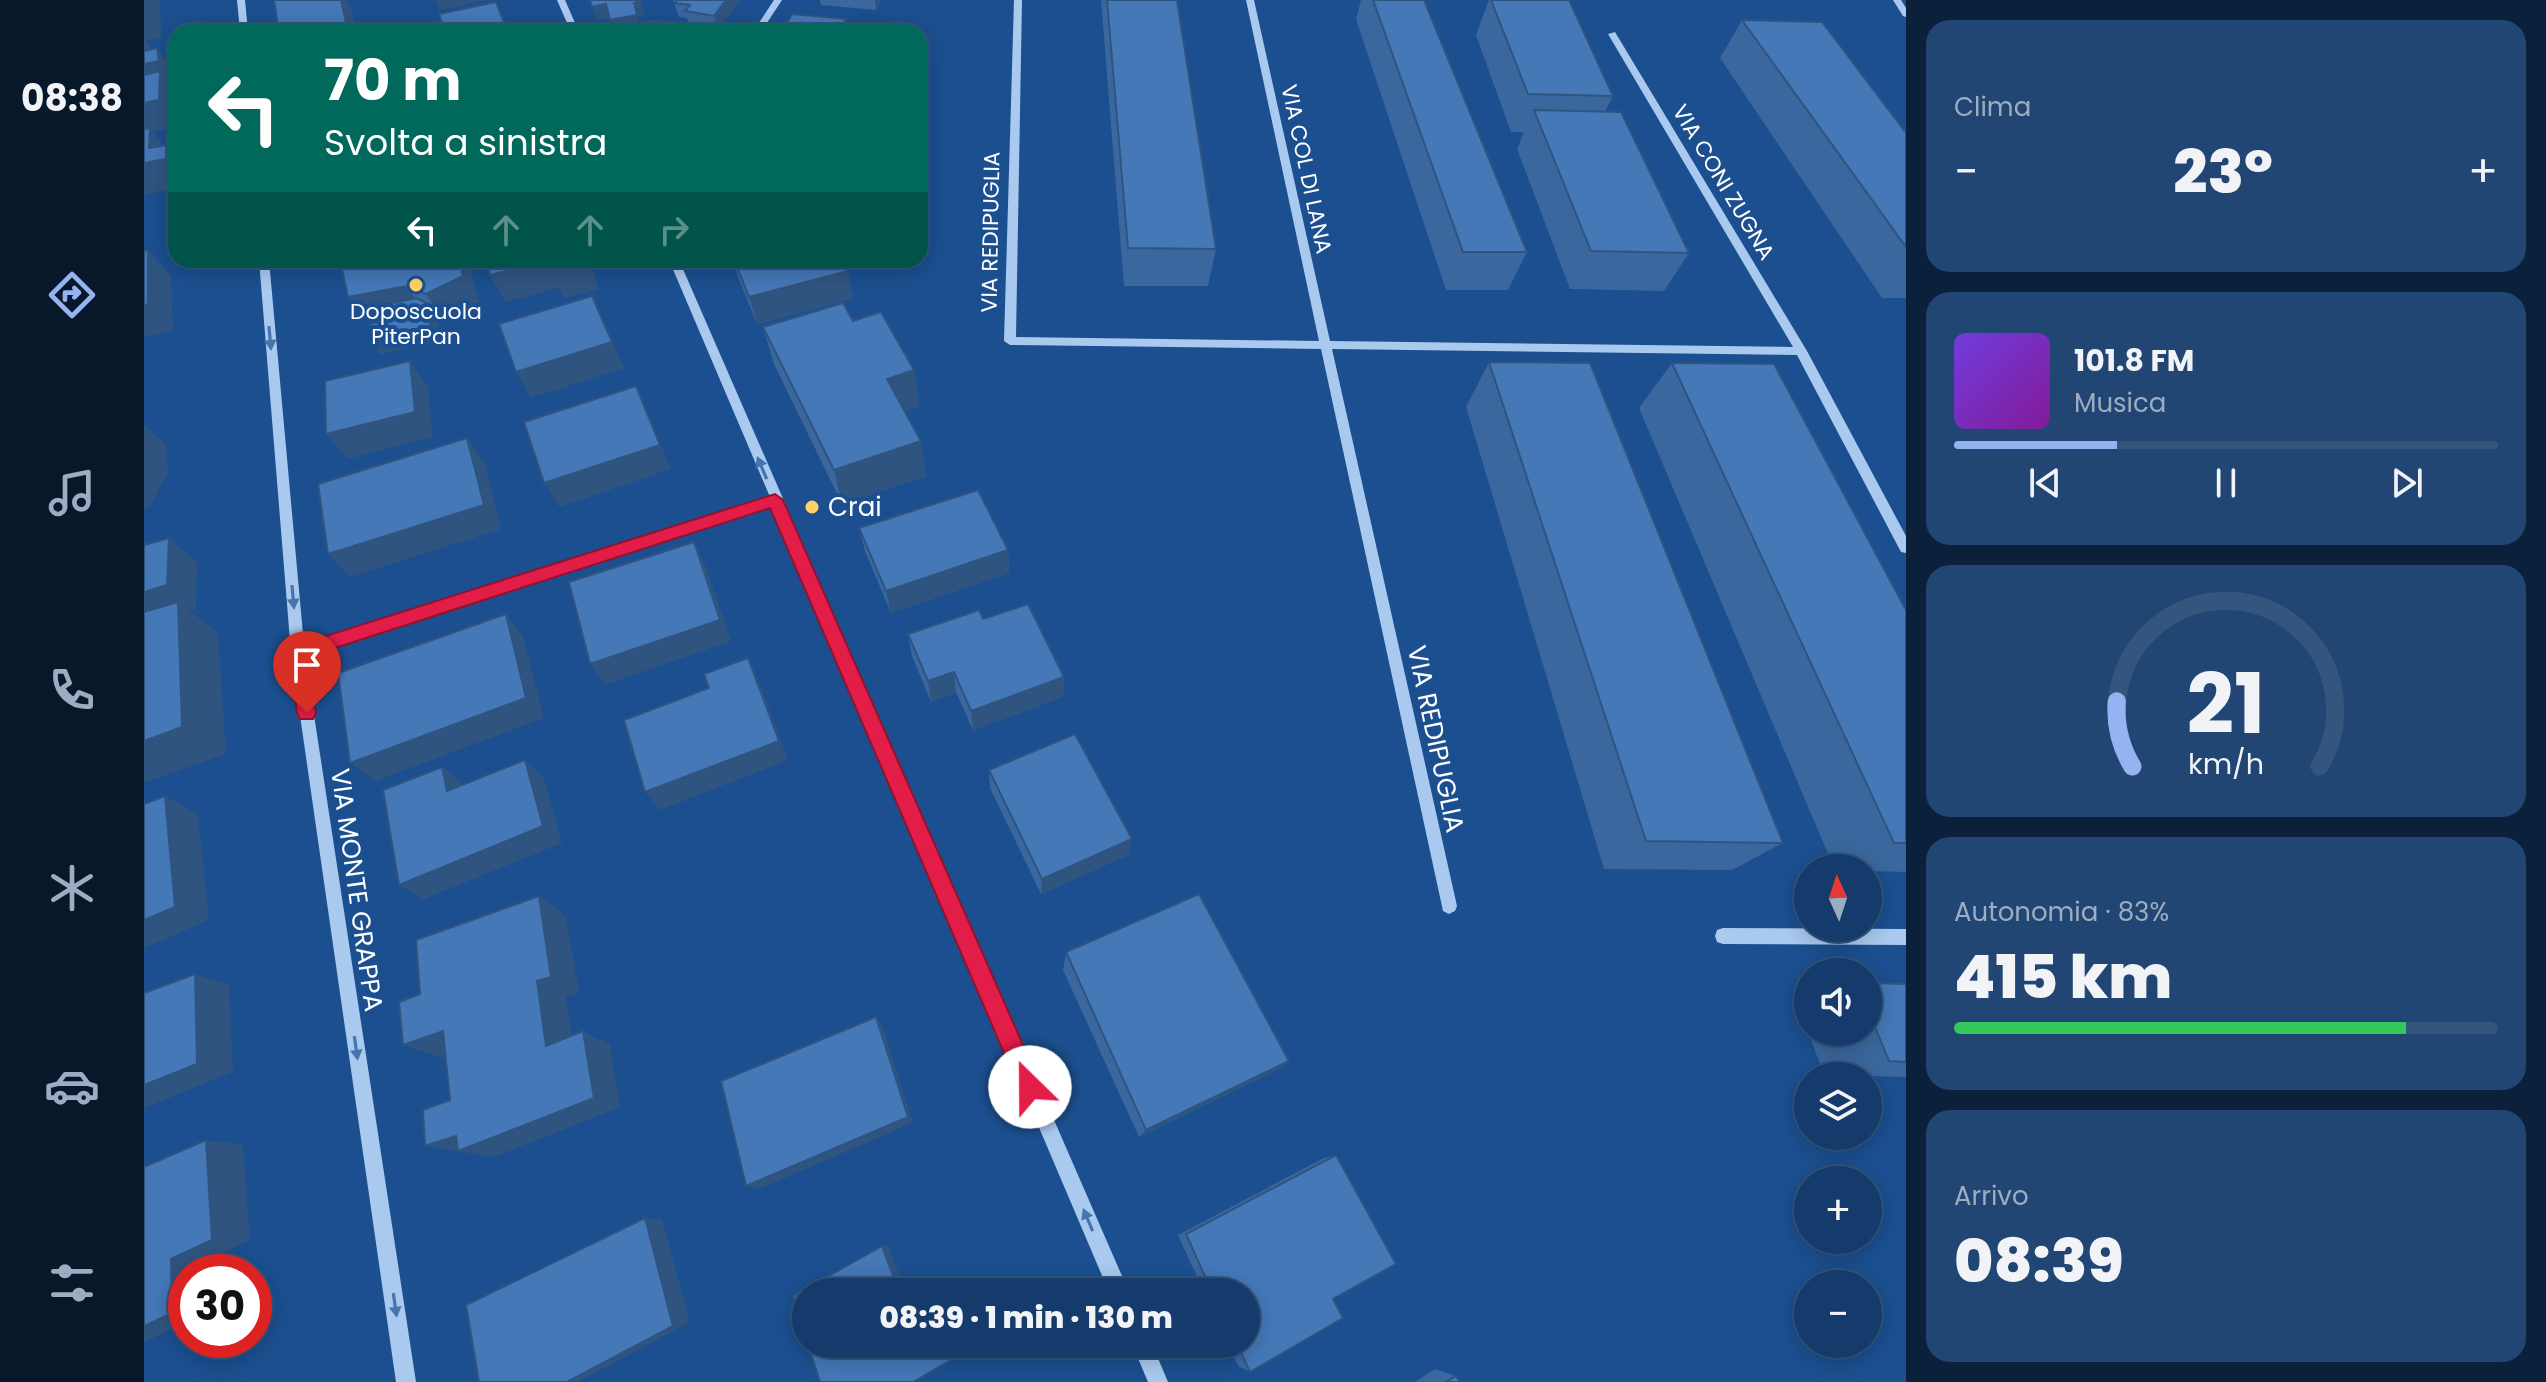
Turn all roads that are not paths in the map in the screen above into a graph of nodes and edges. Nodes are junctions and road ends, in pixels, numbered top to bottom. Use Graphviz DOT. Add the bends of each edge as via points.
graph roads {
  1 [pos="241,0"];
  2 [pos="561,0"];
  3 [pos="778,0"];
  4 [pos="1018,0"];
  5 [pos="1250,0"];
  6 [pos="1897,0"];
  7 [pos="1906,14"];
  8 [pos="243,24"];
  9 [pos="572,24"];
  10 [pos="762,24"];
  11 [pos="1612,34"];
  12 [pos="265,268"];
  13 [pos="677,268"];
  14 [pos="1325,347"];
  15 [pos="1801,351"];
  16 [pos="775,500"];
  17 [pos="1906,548"];
  18 [pos="298,653"];
  19 [pos="1449,906"];
  20 [pos="1723,936"];
  21 [pos="1906,937"];
  22 [pos="1113,1278"];
  23 [pos="1148,1358"];
  24 [pos="406,1382"];
  25 [pos="1158,1382"];
  1 -- 8 [label="street"];
  2 -- 9 [label="street"];
  3 -- 10 [label="street"];
  4 -- 14 [label="street, VIA REDIPUGLIA" via="1010,341"];
  5 -- 14 [label="street, VIA COL DI LANA"];
  6 -- 7 [label="street"];
  11 -- 15 [label="street, VIA CONI ZUGNA"];
  12 -- 18 [label="street, VIA MONTE GRAPPA, one-way"];
  16 -- 13 [label="street, one-way"];
  14 -- 15 [label="street, VIA REDIPUGLIA"];
  14 -- 19 [label="street, VIA REDIPUGLIA"];
  15 -- 17 [label="street, VIA CONI ZUGNA"];
  16 -- 18 [label="street"];
  22 -- 16 [label="street, one-way"];
  18 -- 24 [label="street, VIA MONTE GRAPPA, one-way"];
  20 -- 21 [label="street"];
  23 -- 25 [label="street"];
}
